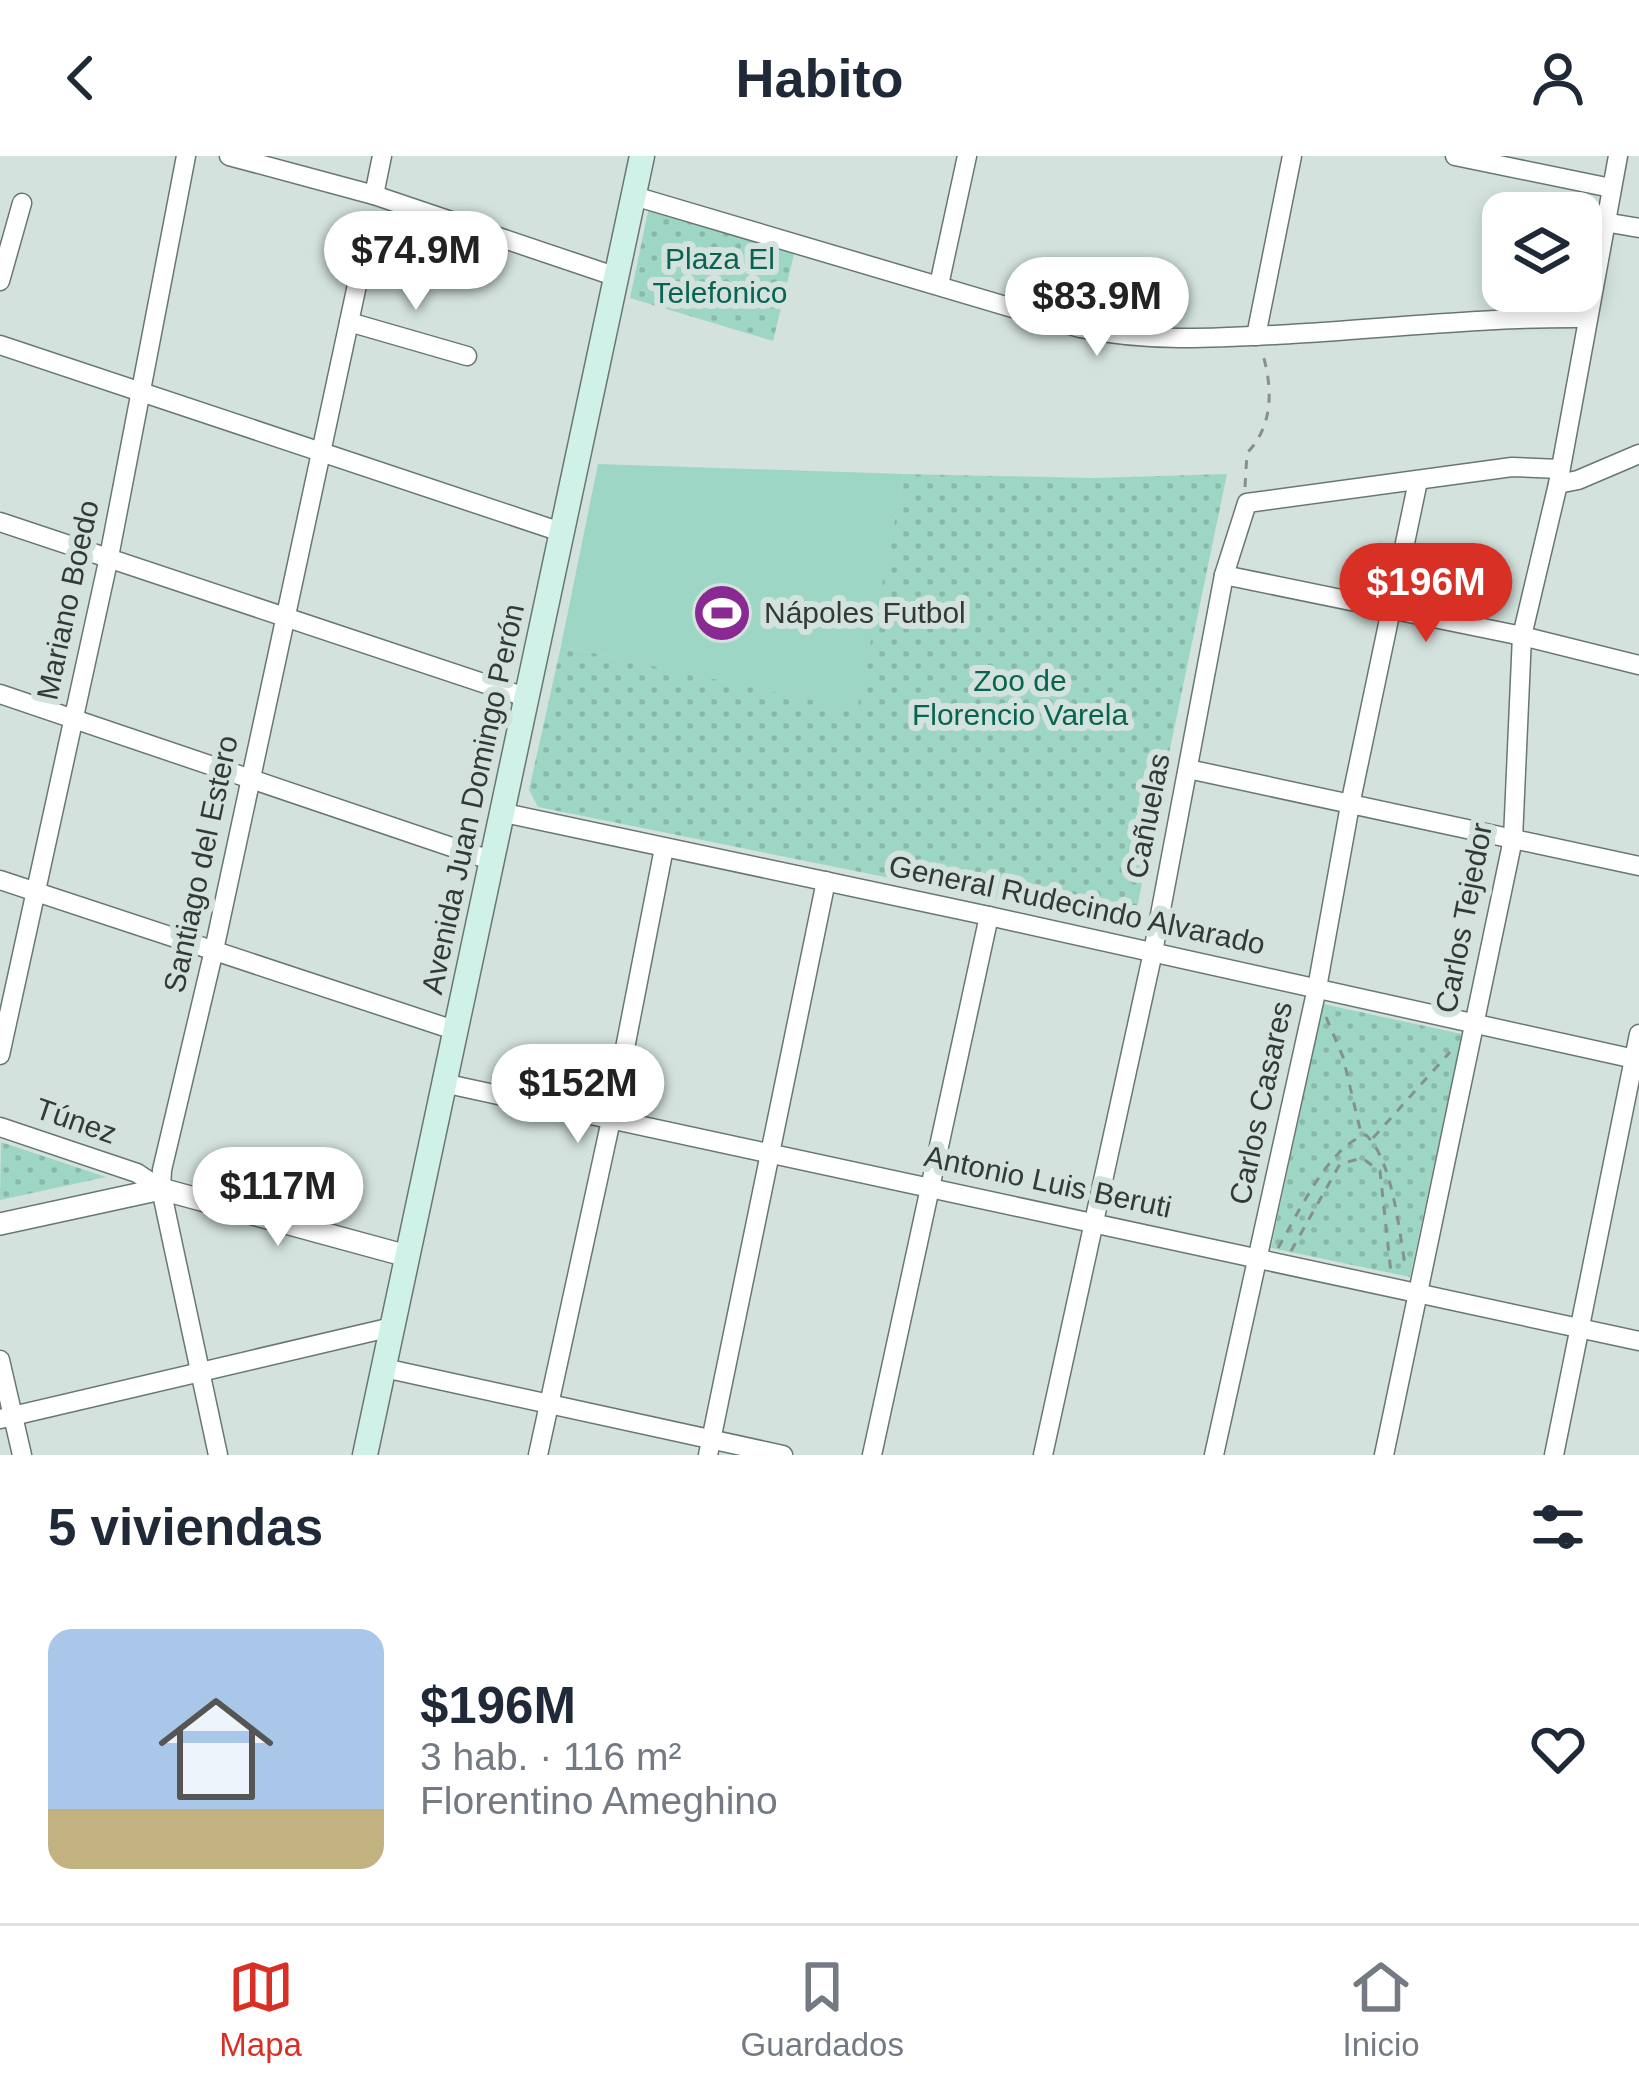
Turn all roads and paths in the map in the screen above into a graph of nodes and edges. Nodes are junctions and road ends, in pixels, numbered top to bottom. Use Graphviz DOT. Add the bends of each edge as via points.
graph roads {
  1 [pos="186,156"];
  2 [pos="229,156"];
  3 [pos="382,156"];
  4 [pos="642,156"];
  5 [pos="968,156"];
  6 [pos="1292,156"];
  7 [pos="1455,156"];
  8 [pos="1618,156"];
  9 [pos="1611,188"];
  10 [pos="374,195"];
  11 [pos="634,196"];
  12 [pos="22,203"];
  13 [pos="1604,222"];
  14 [pos="1639,228"];
  15 [pos="614,276"];
  16 [pos="0,281"];
  17 [pos="357,285"];
  18 [pos="939,285"];
  19 [pos="1587,318"];
  20 [pos="350,322"];
  21 [pos="1256,336"];
  22 [pos="0,345"];
  23 [pos="467,356"];
  24 [pos="142,392"];
  25 [pos="320,450"];
  26 [pos="1639,454"];
  27 [pos="1559,476"];
  28 [pos="1418,481"];
  29 [pos="1246,503"];
  30 [pos="0,522"];
  31 [pos="561,532"];
  32 [pos="110,557"];
  33 [pos="1224,575"];
  34 [pos="1390,611"];
  35 [pos="284,614"];
  36 [pos="1522,636"];
  37 [pos="1639,665"];
  38 [pos="0,694"];
  39 [pos="525,697"];
  40 [pos="73,718"];
  41 [pos="1187,769"];
  42 [pos="250,778"];
  43 [pos="1350,805"];
  44 [pos="500,812"];
  45 [pos="1513,839"];
  46 [pos="664,848"];
  47 [pos="490,860"];
  48 [pos="1639,866"];
  49 [pos="0,880"];
  50 [pos="826,881"];
  51 [pos="38,892"];
  52 [pos="989,916"];
  53 [pos="214,950"];
  54 [pos="1153,952"];
  55 [pos="1316,994"];
  56 [pos="1474,1025"];
  57 [pos="454,1030"];
  58 [pos="1639,1034"];
  59 [pos="0,1055"];
  60 [pos="1636,1059"];
  61 [pos="443,1083"];
  62 [pos="611,1120"];
  63 [pos="0,1126"];
  64 [pos="1361,1135"];
  65 [pos="1371,1140"];
  66 [pos="772,1152"];
  67 [pos="930,1188"];
  68 [pos="161,1189"];
  69 [pos="1094,1221"];
  70 [pos="0,1224"];
  71 [pos="407,1256"];
  72 [pos="1270,1261"];
  73 [pos="1406,1290"];
  74 [pos="392,1327"];
  75 [pos="1580,1330"];
  76 [pos="1639,1341"];
  77 [pos="0,1360"];
  78 [pos="384,1368"];
  79 [pos="200,1370"];
  80 [pos="549,1406"];
  81 [pos="6,1417"];
  82 [pos="709,1447"];
  83 [pos="22,1455"];
  84 [pos="218,1455"];
  85 [pos="365,1455"];
  86 [pos="538,1455"];
  87 [pos="783,1455"];
  88 [pos="872,1455"];
  89 [pos="1043,1455"];
  90 [pos="1214,1455"];
  91 [pos="1384,1455"];
  92 [pos="1554,1455"];
  1 -- 24 [label="street, Mariano Boedo"];
  2 -- 10 [label="street"];
  3 -- 10 [label="street"];
  4 -- 11 [label="main road, Avenida Juan Domingo Perón"];
  5 -- 18 [label="street"];
  6 -- 21 [label="street"];
  7 -- 9 [label="street"];
  8 -- 9 [label="street, Carlos Tejedor"];
  9 -- 13 [label="street, Carlos Tejedor"];
  10 -- 15 [label="street"];
  11 -- 15 [label="main road, Avenida Juan Domingo Perón"];
  11 -- 18 [label="street"];
  12 -- 16 [label="street"];
  13 -- 14 [label="street"];
  13 -- 19 [label="street, Carlos Tejedor"];
  15 -- 31 [label="main road, Avenida Juan Domingo Perón"];
  17 -- 20 [label="street, Santiago del Estero"];
  18 -- 21 [label="street" via="1126,338"];
  19 -- 21 [label="street"];
  19 -- 27 [label="street, Carlos Tejedor"];
  20 -- 23 [label="street"];
  20 -- 25 [label="street, Santiago del Estero"];
  21 -- 29 [label="path" via="1270,392 1261,438 1243,466"];
  22 -- 24 [label="street"];
  24 -- 25 [label="street"];
  24 -- 32 [label="street, Mariano Boedo"];
  25 -- 31 [label="street"];
  25 -- 35 [label="street, Santiago del Estero"];
  26 -- 27 [label="street" via="1578,481"];
  27 -- 28 [label="street" via="1512,467"];
  27 -- 36 [label="street, Carlos Tejedor"];
  28 -- 29 [label="street"];
  28 -- 34 [label="street, Carlos Casares"];
  29 -- 33 [label="street, Cañuelas"];
  30 -- 32 [label="street"];
  31 -- 39 [label="main road, Avenida Juan Domingo Perón"];
  32 -- 35 [label="street"];
  32 -- 40 [label="street, Mariano Boedo"];
  33 -- 34 [label="street"];
  33 -- 41 [label="street, Cañuelas"];
  34 -- 36 [label="street"];
  34 -- 43 [label="street, Carlos Casares"];
  35 -- 39 [label="street"];
  35 -- 42 [label="street, Santiago del Estero"];
  36 -- 37 [label="street"];
  36 -- 45 [label="street, Carlos Tejedor"];
  38 -- 40 [label="street"];
  39 -- 44 [label="main road, Avenida Juan Domingo Perón"];
  40 -- 42 [label="street"];
  40 -- 51 [label="street, Mariano Boedo"];
  41 -- 43 [label="street"];
  41 -- 54 [label="street, Cañuelas"];
  42 -- 47 [label="street"];
  42 -- 53 [label="street, Santiago del Estero"];
  43 -- 45 [label="street"];
  43 -- 55 [label="street, Carlos Casares"];
  44 -- 46 [label="street, General Rudecindo Alvarado"];
  44 -- 47 [label="main road, Avenida Juan Domingo Perón"];
  45 -- 48 [label="street"];
  45 -- 56 [label="street, Carlos Tejedor"];
  46 -- 50 [label="street, General Rudecindo Alvarado"];
  46 -- 62 [label="street"];
  47 -- 57 [label="main road, Avenida Juan Domingo Perón"];
  49 -- 51 [label="street"];
  50 -- 52 [label="street, General Rudecindo Alvarado"];
  50 -- 66 [label="street"];
  51 -- 53 [label="street"];
  51 -- 59 [label="street, Mariano Boedo"];
  52 -- 54 [label="street, General Rudecindo Alvarado"];
  52 -- 67 [label="street"];
  53 -- 57 [label="street"];
  53 -- 68 [label="street, Santiago del Estero"];
  54 -- 55 [label="street, General Rudecindo Alvarado"];
  54 -- 69 [label="street, Cañuelas"];
  55 -- 56 [label="street, General Rudecindo Alvarado"];
  55 -- 64 [label="path" via="1337,1038"];
  55 -- 72 [label="street, Carlos Casares"];
  56 -- 60 [label="street, General Rudecindo Alvarado"];
  56 -- 65 [label="path"];
  56 -- 73 [label="street, Carlos Tejedor"];
  57 -- 61 [label="main road, Avenida Juan Domingo Perón"];
  58 -- 60 [label="street"];
  60 -- 75 [label="street"];
  61 -- 62 [label="street, Antonio Luis Beruti"];
  61 -- 71 [label="main road, Avenida Juan Domingo Perón"];
  62 -- 66 [label="street, Antonio Luis Beruti"];
  62 -- 80 [label="street"];
  63 -- 68 [label="street, Túnez" via="137,1173"];
  64 -- 65 [label="path"];
  64 -- 72 [label="path" via="1336,1154"];
  65 -- 73 [label="path" via="1396,1210"];
  66 -- 67 [label="street, Antonio Luis Beruti"];
  66 -- 82 [label="street"];
  67 -- 69 [label="street, Antonio Luis Beruti"];
  67 -- 88 [label="street"];
  68 -- 70 [label="street"];
  68 -- 71 [label="street, Túnez"];
  68 -- 79 [label="street, Santiago del Estero"];
  69 -- 72 [label="street, Antonio Luis Beruti"];
  69 -- 89 [label="street, Cañuelas"];
  71 -- 74 [label="main road, Avenida Juan Domingo Perón"];
  72 -- 73 [label="street, Antonio Luis Beruti"];
  72 -- 73 [label="path" via="1340,1164 1362,1158 1379,1171"];
  72 -- 90 [label="street, Carlos Casares"];
  73 -- 75 [label="street, Antonio Luis Beruti"];
  73 -- 91 [label="street, Carlos Tejedor"];
  74 -- 78 [label="main road, Avenida Juan Domingo Perón"];
  74 -- 79 [label="street"];
  75 -- 76 [label="street, Antonio Luis Beruti"];
  75 -- 92 [label="street"];
  77 -- 81 [label="street"];
  78 -- 80 [label="street"];
  78 -- 85 [label="main road, Avenida Juan Domingo Perón"];
  79 -- 81 [label="street"];
  79 -- 84 [label="street, Santiago del Estero"];
  80 -- 82 [label="street"];
  80 -- 86 [label="street"];
  81 -- 83 [label="street"];
  82 -- 87 [label="street"];
}
